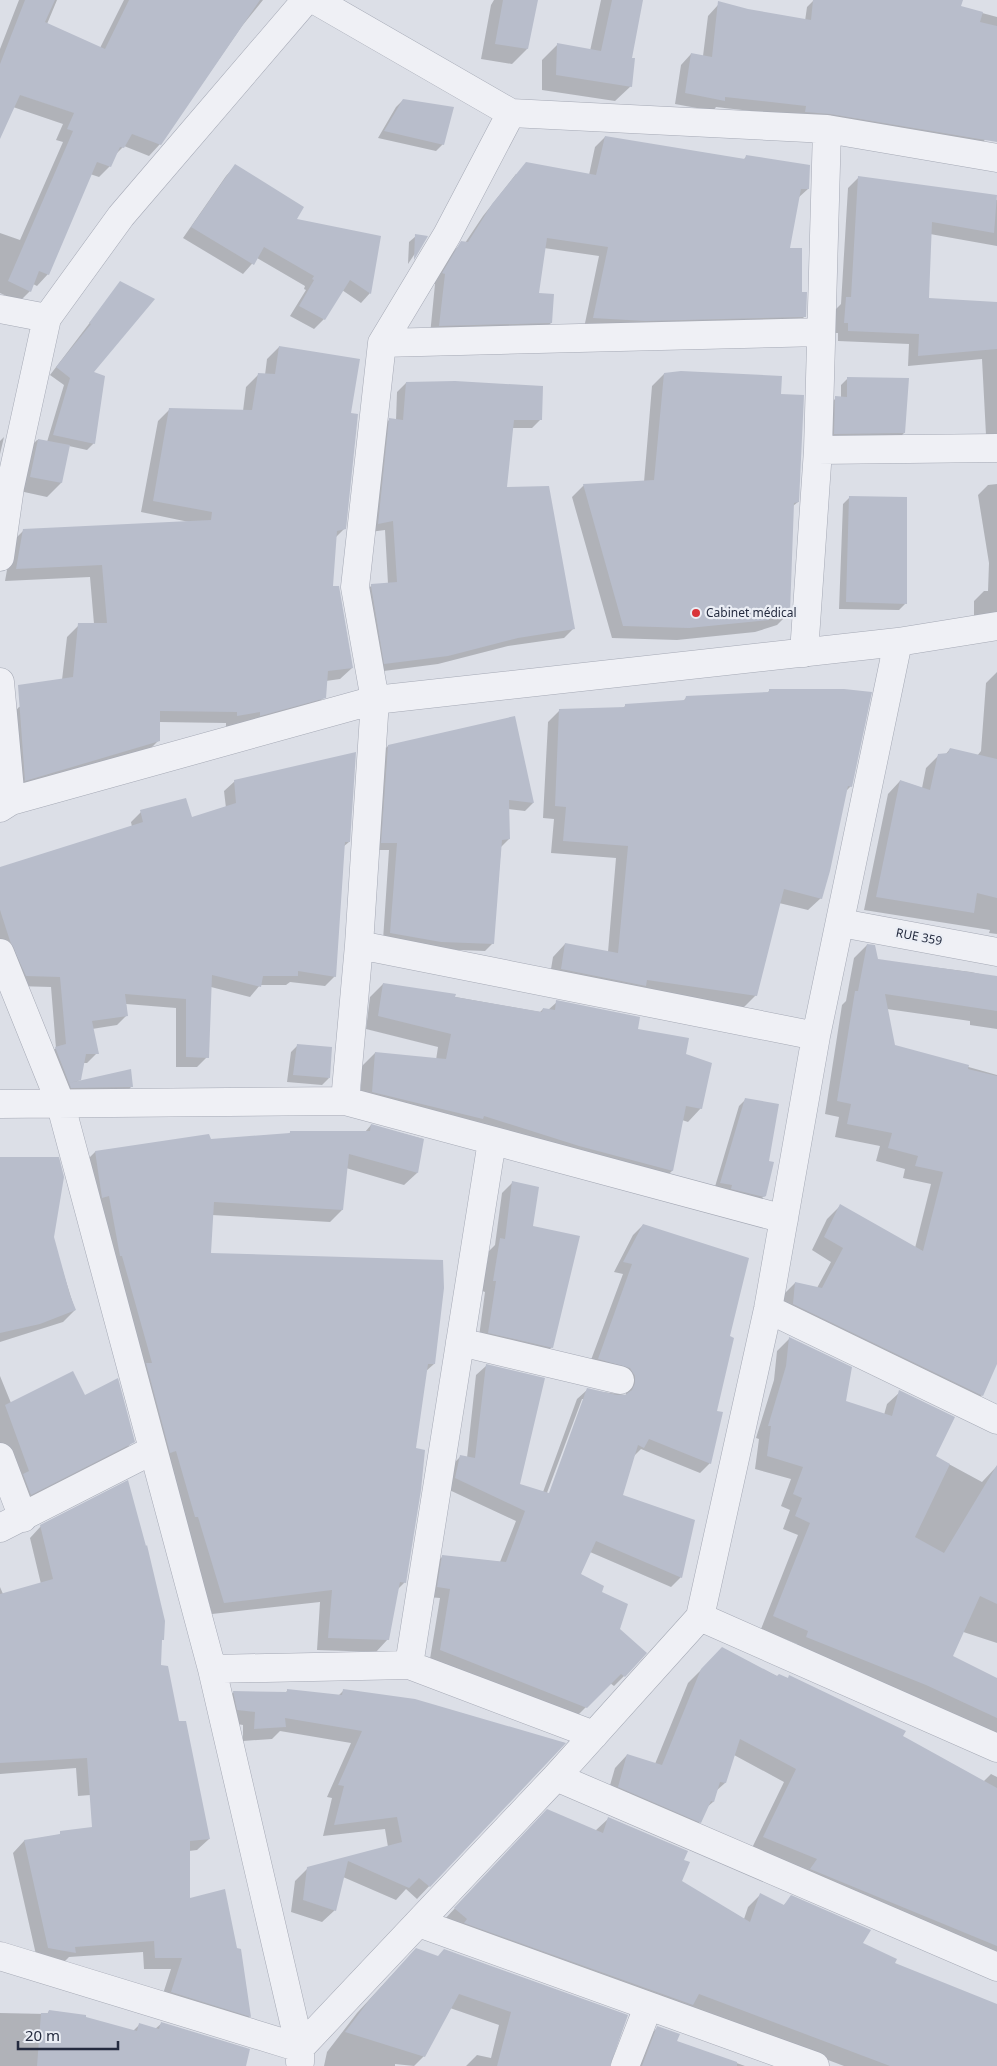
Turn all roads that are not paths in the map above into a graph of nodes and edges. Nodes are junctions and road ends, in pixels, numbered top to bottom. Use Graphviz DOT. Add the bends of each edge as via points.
graph roads {
  1 [pos="306,0"];
  2 [pos="314,0"];
  3 [pos="511,114"];
  4 [pos="828,129"];
  5 [pos="997,158"];
  6 [pos="0,309"];
  7 [pos="46,318"];
  8 [pos="821,332"];
  9 [pos="382,343"];
  10 [pos="997,448"];
  11 [pos="818,450"];
  12 [pos="0,557"];
  13 [pos="997,626"];
  14 [pos="898,642"];
  15 [pos="804,652"];
  16 [pos="0,682"];
  17 [pos="375,700"];
  18 [pos="6,804"];
  19 [pos="841,923"];
  20 [pos="359,945"];
  21 [pos="0,952"];
  22 [pos="997,952"];
  23 [pos="816,1036"];
  24 [pos="345,1101"];
  25 [pos="60,1102"];
  26 [pos="0,1104"];
  27 [pos="492,1141"];
  28 [pos="784,1219"];
  29 [pos="768,1309"];
  30 [pos="460,1342"];
  31 [pos="620,1380"];
  32 [pos="997,1420"];
  33 [pos="153,1450"];
  34 [pos="0,1457"];
  35 [pos="12,1523"];
  36 [pos="700,1617"];
  37 [pos="409,1665"];
  38 [pos="212,1669"];
  39 [pos="594,1735"];
  40 [pos="997,1748"];
  41 [pos="556,1777"];
  42 [pos="419,1922"];
  43 [pos="0,1956"];
  44 [pos="997,1967"];
  45 [pos="648,2006"];
  46 [pos="300,2057"];
  47 [pos="626,2066"];
  48 [pos="815,2066"];
  1 -- 7 [label="street" via="120,216"];
  2 -- 3 [label="street"];
  3 -- 4 [label="street"];
  3 -- 9 [label="street" via="447,235"];
  4 -- 5 [label="street"];
  4 -- 8 [label="street"];
  6 -- 7 [label="street"];
  7 -- 12 [label="street" via="10,487"];
  8 -- 9 [label="street"];
  8 -- 11 [label="street"];
  9 -- 17 [label="street" via="355,587"];
  10 -- 11 [label="street"];
  11 -- 15 [label="street"];
  13 -- 14 [label="street"];
  14 -- 15 [label="street"];
  14 -- 19 [label="street"];
  15 -- 17 [label="street"];
  16 -- 18 [label="street"];
  17 -- 18 [label="street"];
  17 -- 20 [label="street"];
  19 -- 22 [label="street, RUE 359"];
  19 -- 23 [label="street"];
  20 -- 23 [label="street"];
  20 -- 24 [label="street"];
  21 -- 25 [label="street"];
  23 -- 28 [label="street"];
  24 -- 25 [label="street"];
  24 -- 27 [label="street"];
  25 -- 26 [label="street"];
  25 -- 33 [label="street"];
  27 -- 28 [label="street"];
  27 -- 30 [label="street"];
  28 -- 29 [label="street"];
  29 -- 32 [label="street"];
  29 -- 36 [label="street"];
  30 -- 31 [label="street"];
  30 -- 37 [label="street"];
  33 -- 35 [label="street"];
  33 -- 38 [label="street"];
  34 -- 35 [label="street"];
  36 -- 39 [label="street"];
  36 -- 40 [label="street"];
  37 -- 38 [label="street"];
  37 -- 39 [label="street"];
  38 -- 46 [label="street"];
  39 -- 41 [label="street"];
  41 -- 42 [label="street"];
  41 -- 44 [label="street"];
  42 -- 45 [label="street"];
  42 -- 46 [label="street"];
  43 -- 46 [label="street"];
  45 -- 47 [label="street"];
  45 -- 48 [label="street"];
}
